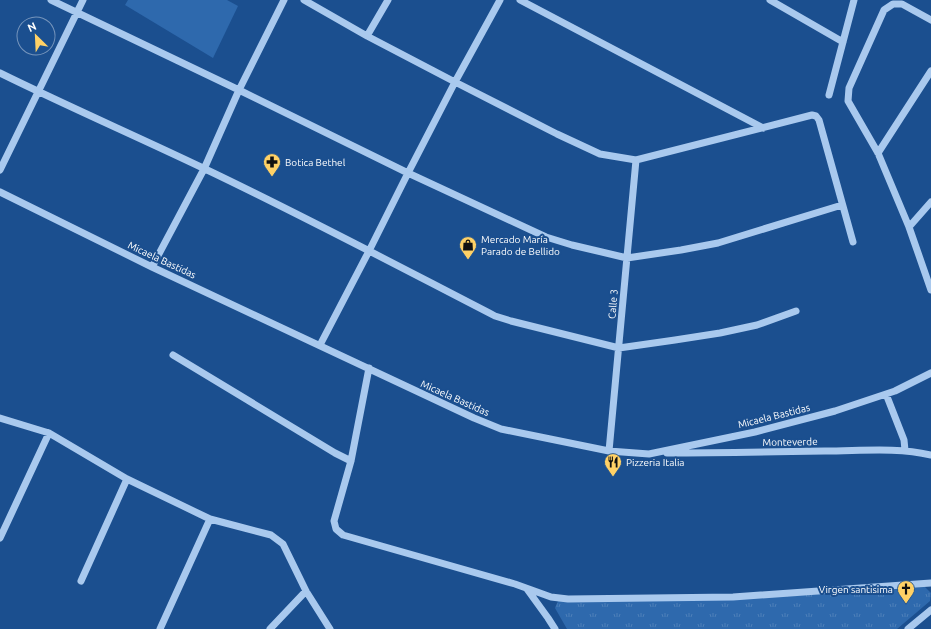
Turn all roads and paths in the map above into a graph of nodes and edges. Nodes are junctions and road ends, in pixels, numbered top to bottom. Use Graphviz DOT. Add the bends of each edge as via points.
graph roads {
  1 [pos="51,0"];
  2 [pos="83,0"];
  3 [pos="284,0"];
  4 [pos="304,0"];
  5 [pos="388,0"];
  6 [pos="500,0"];
  7 [pos="520,0"];
  8 [pos="770,0"];
  9 [pos="854,0"];
  10 [pos="77,13"];
  11 [pos="931,20"];
  12 [pos="367,36"];
  13 [pos="843,42"];
  14 [pos="931,71"];
  15 [pos="0,73"];
  16 [pos="455,82"];
  17 [pos="239,90"];
  18 [pos="38,92"];
  19 [pos="830,96"];
  20 [pos="763,128"];
  21 [pos="878,153"];
  22 [pos="636,160"];
  23 [pos="204,169"];
  24 [pos="0,170"];
  25 [pos="408,173"];
  26 [pos="0,192"];
  27 [pos="931,202"];
  28 [pos="842,205"];
  29 [pos="909,227"];
  30 [pos="852,242"];
  31 [pos="370,251"];
  32 [pos="627,258"];
  33 [pos="152,267"];
  34 [pos="931,290"];
  35 [pos="796,311"];
  36 [pos="320,345"];
  37 [pos="619,348"];
  38 [pos="173,355"];
  39 [pos="369,368"];
  40 [pos="931,373"];
  41 [pos="886,394"];
  42 [pos="1,420"];
  43 [pos="49,433"];
  44 [pos="905,450"];
  45 [pos="609,451"];
  46 [pos="649,454"];
  47 [pos="931,454"];
  48 [pos="351,461"];
  49 [pos="128,479"];
  50 [pos="210,519"];
  51 [pos="0,538"];
  52 [pos="81,581"];
  53 [pos="931,583"];
  54 [pos="527,588"];
  55 [pos="306,591"];
  56 [pos="931,610"];
  57 [pos="160,629"];
  58 [pos="270,629"];
  59 [pos="330,629"];
  60 [pos="554,629"];
  61 [pos="908,629"];
  1 -- 10 [label="street"];
  2 -- 10 [label="street"];
  3 -- 17 [label="street"];
  4 -- 12 [label="street"];
  5 -- 12 [label="street"];
  6 -- 16 [label="street"];
  7 -- 20 [label="street"];
  8 -- 13 [label="street"];
  9 -- 13 [label="street"];
  10 -- 17 [label="street"];
  10 -- 18 [label="street"];
  11 -- 21 [label="street" via="902,4 893,4 884,10 849,88 848,101"];
  12 -- 16 [label="street"];
  13 -- 19 [label="street"];
  14 -- 21 [label="street"];
  15 -- 18 [label="street"];
  16 -- 22 [label="street" via="600,154"];
  16 -- 25 [label="street"];
  17 -- 23 [label="street"];
  17 -- 25 [label="street"];
  18 -- 23 [label="street"];
  18 -- 24 [label="street"];
  20 -- 22 [label="street"];
  20 -- 28 [label="street" via="816,116"];
  21 -- 29 [label="street"];
  22 -- 32 [label="street, Calle 3"];
  23 -- 31 [label="street"];
  23 -- 33 [label="street"];
  25 -- 31 [label="street"];
  25 -- 32 [label="street" via="546,237"];
  26 -- 33 [label="street, Micaela Bastidas"];
  27 -- 29 [label="street"];
  28 -- 30 [label="street"];
  28 -- 32 [label="street" via="718,243"];
  29 -- 34 [label="street"];
  31 -- 36 [label="street"];
  31 -- 37 [label="street" via="495,316"];
  32 -- 37 [label="street, Calle 3"];
  33 -- 36 [label="street, Micaela Bastidas"];
  35 -- 37 [label="street" via="756,325 720,333"];
  36 -- 39 [label="street, Micaela Bastidas"];
  37 -- 45 [label="street, Calle 3"];
  38 -- 48 [label="street"];
  39 -- 45 [label="street, Micaela Bastidas" via="501,429"];
  39 -- 48 [label="street"];
  40 -- 41 [label="street, Micaela Bastidas"];
  41 -- 44 [label="street" via="904,440"];
  41 -- 46 [label="street, Micaela Bastidas" via="835,411 755,432"];
  42 -- 43 [label="street"];
  43 -- 49 [label="street"];
  43 -- 51 [label="street"];
  44 -- 46 [label="street, Monteverde"];
  44 -- 47 [label="street, Monteverde"];
  45 -- 46 [label="street, Micaela Bastidas"];
  48 -- 54 [label="street" via="334,521 336,529 343,535"];
  49 -- 50 [label="street"];
  49 -- 52 [label="street"];
  50 -- 55 [label="street" via="271,535 283,544"];
  50 -- 57 [label="street"];
  53 -- 54 [label="street" via="733,597 680,598 568,599 551,597"];
  54 -- 60 [label="street"];
  55 -- 58 [label="street"];
  55 -- 59 [label="street"];
  56 -- 61 [label="street"];
}
